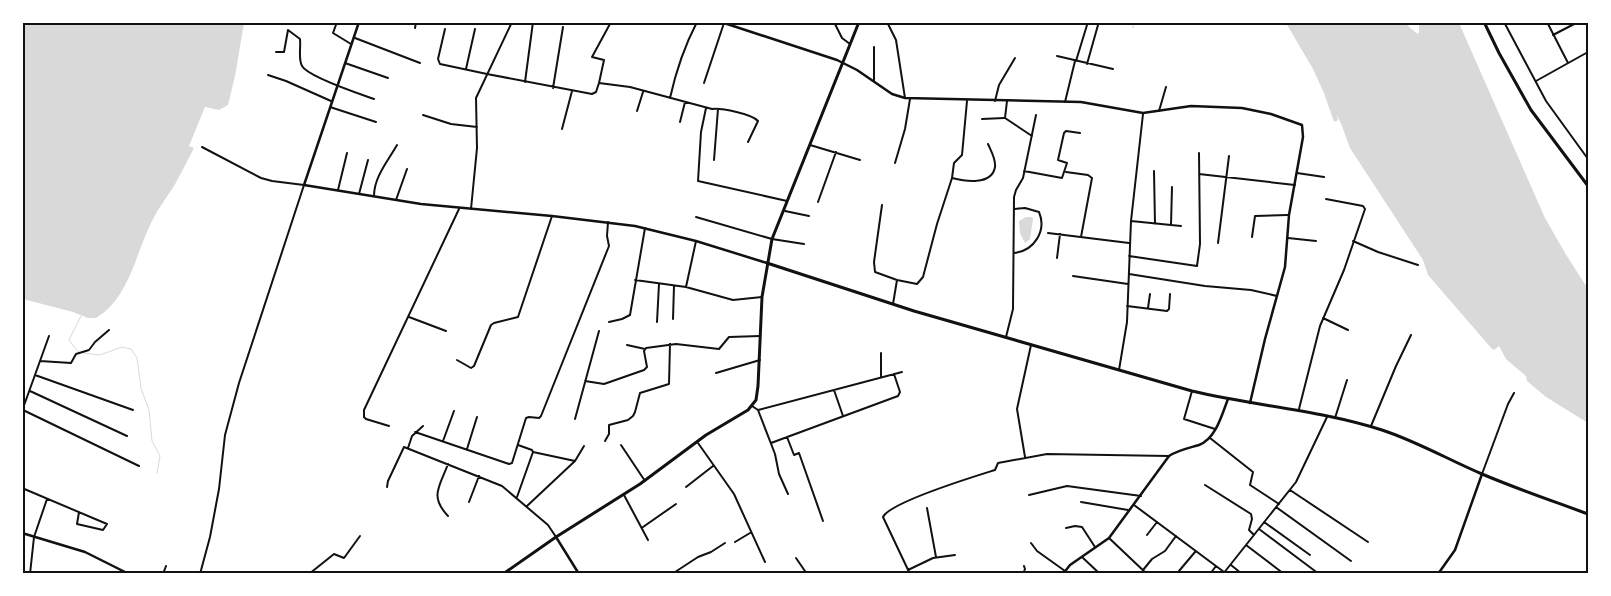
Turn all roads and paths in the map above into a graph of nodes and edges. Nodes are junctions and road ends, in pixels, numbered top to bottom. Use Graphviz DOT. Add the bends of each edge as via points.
graph roads {
  1 [pos="337,22"];
  2 [pos="359,22"];
  3 [pos="416,22"];
  4 [pos="512,22"];
  5 [pos="533,22"];
  6 [pos="611,22"];
  7 [pos="697,22"];
  8 [pos="834,22"];
  9 [pos="859,22"];
  10 [pos="887,22"];
  11 [pos="1484,22"];
  12 [pos="1504,22"];
  13 [pos="1547,22"];
  14 [pos="1578,22"];
  15 [pos="723,23"];
  16 [pos="1087,25"];
  17 [pos="1098,26"];
  18 [pos="563,27"];
  19 [pos="415,28"];
  20 [pos="446,29"];
  21 [pos="475,29"];
  22 [pos="1554,35"];
  23 [pos="353,38"];
  24 [pos="351,44"];
  25 [pos="850,44"];
  26 [pos="874,47"];
  27 [pos="276,52"];
  28 [pos="1588,52"];
  29 [pos="1058,56"];
  30 [pos="1015,58"];
  31 [pos="1075,61"];
  32 [pos="344,62"];
  33 [pos="843,62"];
  34 [pos="420,63"];
  35 [pos="1568,63"];
  36 [pos="1087,64"];
  37 [pos="1113,68"];
  38 [pos="466,70"];
  39 [pos="487,74"];
  40 [pos="268,75"];
  41 [pos="388,78"];
  42 [pos="874,81"];
  43 [pos="1536,81"];
  44 [pos="525,82"];
  45 [pos="599,83"];
  46 [pos="704,83"];
  47 [pos="336,85"];
  48 [pos="1166,87"];
  49 [pos="553,88"];
  50 [pos="572,91"];
  51 [pos="644,91"];
  52 [pos="670,98"];
  53 [pos="906,98"];
  54 [pos="374,99"];
  55 [pos="910,99"];
  56 [pos="331,101"];
  57 [pos="967,101"];
  58 [pos="995,101"];
  59 [pos="1007,101"];
  60 [pos="685,102"];
  61 [pos="1065,102"];
  62 [pos="330,107"];
  63 [pos="706,108"];
  64 [pos="718,109"];
  65 [pos="637,111"];
  66 [pos="1159,112"];
  67 [pos="1143,113"];
  68 [pos="423,115"];
  69 [pos="1036,115"];
  70 [pos="1005,118"];
  71 [pos="982,119"];
  72 [pos="376,122"];
  73 [pos="680,122"];
  74 [pos="476,127"];
  75 [pos="562,129"];
  76 [pos="1080,132"];
  77 [pos="1032,136"];
  78 [pos="748,142"];
  79 [pos="988,144"];
  80 [pos="397,145"];
  81 [pos="810,145"];
  82 [pos="202,147"];
  83 [pos="836,152"];
  84 [pos="1199,153"];
  85 [pos="347,154"];
  86 [pos="1229,156"];
  87 [pos="1588,159"];
  88 [pos="368,160"];
  89 [pos="714,160"];
  90 [pos="860,160"];
  91 [pos="895,163"];
  92 [pos="407,169"];
  93 [pos="1024,171"];
  94 [pos="1154,171"];
  95 [pos="1065,172"];
  96 [pos="1297,173"];
  97 [pos="1199,174"];
  98 [pos="1324,177"];
  99 [pos="952,178"];
  100 [pos="1226,178"];
  101 [pos="304,185"];
  102 [pos="1295,186"];
  103 [pos="1588,186"];
  104 [pos="1172,187"];
  105 [pos="338,190"];
  106 [pos="360,194"];
  107 [pos="374,196"];
  108 [pos="1326,199"];
  109 [pos="396,200"];
  110 [pos="787,201"];
  111 [pos="818,202"];
  112 [pos="882,205"];
  113 [pos="459,208"];
  114 [pos="471,209"];
  115 [pos="1014,209"];
  116 [pos="784,210"];
  117 [pos="1289,215"];
  118 [pos="552,216"];
  119 [pos="809,216"];
  120 [pos="696,217"];
  121 [pos="1131,221"];
  122 [pos="608,222"];
  123 [pos="1155,224"];
  124 [pos="1171,225"];
  125 [pos="1181,226"];
  126 [pos="645,228"];
  127 [pos="1048,233"];
  128 [pos="1060,234"];
  129 [pos="1081,237"];
  130 [pos="1252,238"];
  131 [pos="1288,238"];
  132 [pos="772,239"];
  133 [pos="696,241"];
  134 [pos="1316,241"];
  135 [pos="1353,241"];
  136 [pos="1130,243"];
  137 [pos="1218,243"];
  138 [pos="804,244"];
  139 [pos="1014,253"];
  140 [pos="1129,256"];
  141 [pos="1057,258"];
  142 [pos="767,263"];
  143 [pos="1418,265"];
  144 [pos="1129,274"];
  145 [pos="1073,276"];
  146 [pos="635,280"];
  147 [pos="897,280"];
  148 [pos="659,283"];
  149 [pos="1128,284"];
  150 [pos="674,286"];
  151 [pos="686,287"];
  152 [pos="1150,294"];
  153 [pos="1170,294"];
  154 [pos="1277,296"];
  155 [pos="762,297"];
  156 [pos="893,304"];
  157 [pos="1127,306"];
  158 [pos="1148,308"];
  159 [pos="409,316"];
  160 [pos="1323,318"];
  161 [pos="673,319"];
  162 [pos="609,322"];
  163 [pos="657,322"];
  164 [pos="110,330"];
  165 [pos="1348,330"];
  166 [pos="446,331"];
  167 [pos="599,331"];
  168 [pos="1411,335"];
  169 [pos="49,336"];
  170 [pos="760,336"];
  171 [pos="1006,337"];
  172 [pos="670,344"];
  173 [pos="1031,345"];
  174 [pos="627,346"];
  175 [pos="645,349"];
  176 [pos="880,353"];
  177 [pos="457,360"];
  178 [pos="760,360"];
  179 [pos="40,361"];
  180 [pos="1120,370"];
  181 [pos="902,372"];
  182 [pos="716,373"];
  183 [pos="894,374"];
  184 [pos="35,375"];
  185 [pos="881,378"];
  186 [pos="1347,380"];
  187 [pos="585,381"];
  188 [pos="834,390"];
  189 [pos="30,391"];
  190 [pos="1192,391"];
  191 [pos="1514,393"];
  192 [pos="1228,399"];
  193 [pos="1250,403"];
  194 [pos="752,406"];
  195 [pos="23,410"];
  196 [pos="133,410"];
  197 [pos="758,410"];
  198 [pos="454,412"];
  199 [pos="1298,412"];
  200 [pos="843,416"];
  201 [pos="1327,417"];
  202 [pos="477,418"];
  203 [pos="1335,418"];
  204 [pos="575,419"];
  205 [pos="389,426"];
  206 [pos="423,426"];
  207 [pos="1371,426"];
  208 [pos="1215,429"];
  209 [pos="415,432"];
  210 [pos="127,436"];
  211 [pos="787,437"];
  212 [pos="1210,438"];
  213 [pos="443,441"];
  214 [pos="605,441"];
  215 [pos="698,442"];
  216 [pos="771,442"];
  217 [pos="518,445"];
  218 [pos="622,445"];
  219 [pos="584,446"];
  220 [pos="408,448"];
  221 [pos="467,449"];
  222 [pos="533,452"];
  223 [pos="1169,456"];
  224 [pos="1025,457"];
  225 [pos="575,461"];
  226 [pos="448,464"];
  227 [pos="139,466"];
  228 [pos="714,466"];
  229 [pos="1482,474"];
  230 [pos="480,476"];
  231 [pos="645,481"];
  232 [pos="1205,485"];
  233 [pos="387,487"];
  234 [pos="686,487"];
  235 [pos="22,488"];
  236 [pos="1290,490"];
  237 [pos="788,494"];
  238 [pos="624,495"];
  239 [pos="1029,495"];
  240 [pos="1141,496"];
  241 [pos="517,497"];
  242 [pos="47,499"];
  243 [pos="469,502"];
  244 [pos="1081,502"];
  245 [pos="676,504"];
  246 [pos="1279,504"];
  247 [pos="1134,505"];
  248 [pos="527,506"];
  249 [pos="1276,507"];
  250 [pos="927,508"];
  251 [pos="1130,511"];
  252 [pos="79,512"];
  253 [pos="1588,514"];
  254 [pos="448,516"];
  255 [pos="823,521"];
  256 [pos="1157,522"];
  257 [pos="1264,522"];
  258 [pos="642,528"];
  259 [pos="1066,528"];
  260 [pos="1259,529"];
  261 [pos="751,532"];
  262 [pos="22,533"];
  263 [pos="1147,535"];
  264 [pos="1254,535"];
  265 [pos="34,536"];
  266 [pos="360,536"];
  267 [pos="1176,536"];
  268 [pos="556,537"];
  269 [pos="1109,538"];
  270 [pos="648,540"];
  271 [pos="735,542"];
  272 [pos="1368,542"];
  273 [pos="725,543"];
  274 [pos="1031,543"];
  275 [pos="1246,545"];
  276 [pos="1095,548"];
  277 [pos="1196,551"];
  278 [pos="955,555"];
  279 [pos="1082,556"];
  280 [pos="1310,556"];
  281 [pos="936,557"];
  282 [pos="796,558"];
  283 [pos="765,562"];
  284 [pos="1351,562"];
  285 [pos="1231,565"];
  286 [pos="166,566"];
  287 [pos="1024,566"];
  288 [pos="1216,566"];
  289 [pos="576,570"];
  290 [pos="908,570"];
  291 [pos="1143,570"];
  292 [pos="1180,571"];
  293 [pos="1064,572"];
  294 [pos="1224,573"];
  295 [pos="30,574"];
  296 [pos="129,574"];
  297 [pos="163,574"];
  298 [pos="200,574"];
  299 [pos="309,574"];
  300 [pos="503,574"];
  301 [pos="574,574"];
  302 [pos="579,574"];
  303 [pos="672,574"];
  304 [pos="807,574"];
  305 [pos="910,574"];
  306 [pos="1023,574"];
  307 [pos="1100,574"];
  308 [pos="1147,574"];
  309 [pos="1210,574"];
  310 [pos="1242,574"];
  311 [pos="1284,574"];
  312 [pos="1319,574"];
  313 [pos="1438,574"];
  1 -- 24 [label="street" via="333,33"];
  2 -- 23 [label="street"];
  3 -- 19 [label="street"];
  4 -- 39 [label="street"];
  5 -- 44 [label="street"];
  6 -- 45 [label="street" via="592,57 604,60"];
  7 -- 52 [label="street" via="675,75"];
  8 -- 25 [label="street" via="842,38"];
  9 -- 25 [label="main road"];
  10 -- 53 [label="street" via="896,40"];
  11 -- 103 [label="main road" via="1532,110"];
  12 -- 43 [label="street"];
  13 -- 22 [label="street"];
  14 -- 22 [label="street"];
  15 -- 33 [label="street"];
  15 -- 46 [label="street"];
  16 -- 31 [label="street"];
  17 -- 36 [label="street"];
  18 -- 49 [label="street"];
  20 -- 38 [label="street" via="439,63"];
  21 -- 38 [label="street"];
  22 -- 35 [label="street"];
  23 -- 24 [label="street"];
  23 -- 34 [label="street"];
  24 -- 32 [label="street"];
  25 -- 33 [label="main road"];
  26 -- 42 [label="street"];
  27 -- 47 [label="street" via="284,52 288,30 300,39 301,62 306,70"];
  28 -- 35 [label="street"];
  29 -- 31 [label="street"];
  30 -- 58 [label="street"];
  31 -- 36 [label="street"];
  31 -- 61 [label="street"];
  32 -- 41 [label="street"];
  32 -- 47 [label="street"];
  33 -- 42 [label="street"];
  33 -- 81 [label="main road"];
  35 -- 43 [label="street"];
  36 -- 37 [label="street"];
  38 -- 39 [label="street"];
  39 -- 44 [label="street"];
  39 -- 74 [label="street" via="476,98"];
  40 -- 56 [label="street"];
  42 -- 53 [label="street" via="892,94"];
  43 -- 87 [label="street" via="1546,101"];
  44 -- 49 [label="street"];
  45 -- 50 [label="street" via="593,94"];
  45 -- 51 [label="street"];
  47 -- 54 [label="street"];
  47 -- 56 [label="street"];
  48 -- 66 [label="street"];
  49 -- 50 [label="street"];
  50 -- 75 [label="street"];
  51 -- 52 [label="street"];
  51 -- 65 [label="street"];
  52 -- 60 [label="street"];
  53 -- 55 [label="street"];
  55 -- 57 [label="street"];
  55 -- 91 [label="street"];
  56 -- 62 [label="street"];
  57 -- 58 [label="street"];
  57 -- 99 [label="street" via="962,155 954,163"];
  58 -- 59 [label="street"];
  59 -- 61 [label="street"];
  59 -- 70 [label="street"];
  60 -- 63 [label="street"];
  60 -- 73 [label="street"];
  61 -- 67 [label="street" via="1092,103"];
  62 -- 72 [label="street"];
  62 -- 101 [label="street"];
  63 -- 64 [label="street"];
  63 -- 110 [label="street" via="698,181"];
  64 -- 78 [label="street" via="756,119 758,123"];
  64 -- 89 [label="street"];
  66 -- 67 [label="street"];
  66 -- 96 [label="street" via="1191,106 1242,108 1299,123 1304,132"];
  67 -- 121 [label="street"];
  68 -- 74 [label="street" via="451,124"];
  69 -- 77 [label="street"];
  70 -- 71 [label="street"];
  70 -- 77 [label="street"];
  74 -- 114 [label="street"];
  76 -- 95 [label="street" via="1064,133 1058,160 1067,164"];
  77 -- 93 [label="street"];
  79 -- 99 [label="street" via="995,165 991,174 976,181"];
  80 -- 107 [label="street" via="378,177"];
  81 -- 83 [label="street"];
  81 -- 110 [label="main road"];
  82 -- 101 [label="street" via="261,178"];
  83 -- 90 [label="street"];
  83 -- 111 [label="street"];
  84 -- 97 [label="street"];
  85 -- 105 [label="street"];
  86 -- 100 [label="street"];
  88 -- 106 [label="street"];
  92 -- 109 [label="street"];
  93 -- 95 [label="street" via="1061,178"];
  93 -- 115 [label="street" via="1015,192"];
  94 -- 123 [label="street"];
  95 -- 129 [label="street" via="1092,178"];
  96 -- 98 [label="street"];
  96 -- 102 [label="street"];
  97 -- 100 [label="street"];
  97 -- 140 [label="street" via="1200,244 1197,266"];
  99 -- 147 [label="street" via="922,279 917,284"];
  100 -- 102 [label="street"];
  100 -- 137 [label="street"];
  101 -- 105 [label="street"];
  101 -- 298 [label="street" via="239,383 225,436 219,488"];
  102 -- 117 [label="street"];
  104 -- 124 [label="street"];
  105 -- 106 [label="street"];
  106 -- 107 [label="street"];
  107 -- 109 [label="street"];
  108 -- 135 [label="street" via="1364,208"];
  109 -- 113 [label="street"];
  110 -- 116 [label="main road"];
  112 -- 147 [label="street" via="874,270"];
  113 -- 114 [label="street"];
  113 -- 159 [label="street"];
  114 -- 118 [label="street"];
  115 -- 139 [label="street"];
  115 -- 139 [label="street" via="1031,209 1039,212 1040,217 1036,242 1023,252"];
  116 -- 119 [label="street"];
  116 -- 132 [label="main road"];
  117 -- 130 [label="street" via="1255,216"];
  117 -- 131 [label="street"];
  118 -- 122 [label="street"];
  118 -- 177 [label="street" via="518,317 492,325 474,366 470,368"];
  120 -- 132 [label="street"];
  121 -- 123 [label="street"];
  121 -- 136 [label="street"];
  122 -- 126 [label="street"];
  122 -- 217 [label="street" via="610,246 600,273 541,416 526,418"];
  123 -- 124 [label="street"];
  124 -- 125 [label="street"];
  126 -- 133 [label="street"];
  126 -- 146 [label="street"];
  127 -- 128 [label="street"];
  128 -- 129 [label="street"];
  128 -- 141 [label="street"];
  129 -- 136 [label="street"];
  131 -- 134 [label="street"];
  131 -- 154 [label="street"];
  132 -- 138 [label="street"];
  132 -- 142 [label="main road"];
  133 -- 142 [label="street"];
  133 -- 151 [label="street"];
  135 -- 143 [label="street"];
  135 -- 160 [label="street"];
  136 -- 140 [label="street"];
  139 -- 171 [label="street" via="1013,310"];
  140 -- 144 [label="street"];
  142 -- 155 [label="main road"];
  142 -- 156 [label="main road"];
  144 -- 149 [label="street"];
  144 -- 154 [label="street"];
  145 -- 149 [label="street"];
  146 -- 148 [label="street"];
  146 -- 162 [label="street" via="629,316"];
  147 -- 156 [label="street"];
  148 -- 150 [label="street"];
  148 -- 163 [label="street"];
  149 -- 157 [label="street"];
  150 -- 151 [label="street"];
  150 -- 161 [label="street"];
  151 -- 155 [label="street" via="733,300"];
  152 -- 158 [label="street"];
  153 -- 158 [label="street" via="1168,310"];
  154 -- 193 [label="street"];
  155 -- 170 [label="main road"];
  156 -- 171 [label="main road"];
  157 -- 158 [label="street"];
  157 -- 180 [label="street"];
  159 -- 166 [label="street"];
  159 -- 205 [label="street" via="364,412 366,419"];
  160 -- 165 [label="street"];
  160 -- 199 [label="street"];
  164 -- 179 [label="street" via="89,350 75,354 71,363"];
  167 -- 187 [label="street"];
  168 -- 207 [label="street"];
  169 -- 179 [label="street"];
  170 -- 172 [label="street" via="730,337 719,349"];
  170 -- 178 [label="main road"];
  171 -- 173 [label="main road"];
  172 -- 175 [label="street"];
  172 -- 214 [label="street" via="668,384 640,393 634,414 628,420 609,425"];
  173 -- 180 [label="main road"];
  173 -- 224 [label="street" via="1017,409"];
  174 -- 175 [label="street"];
  175 -- 187 [label="street" via="644,370 604,384"];
  176 -- 185 [label="street"];
  178 -- 182 [label="street"];
  178 -- 194 [label="main road" via="757,394"];
  179 -- 184 [label="street"];
  180 -- 190 [label="main road"];
  181 -- 183 [label="street"];
  183 -- 185 [label="street"];
  183 -- 200 [label="street" via="899,395"];
  184 -- 189 [label="street"];
  184 -- 196 [label="street"];
  185 -- 188 [label="street"];
  186 -- 203 [label="street"];
  187 -- 204 [label="street"];
  188 -- 197 [label="street"];
  188 -- 200 [label="street"];
  189 -- 195 [label="street"];
  189 -- 210 [label="street"];
  190 -- 192 [label="main road"];
  190 -- 208 [label="street" via="1184,419"];
  191 -- 229 [label="street"];
  192 -- 193 [label="main road"];
  192 -- 208 [label="street"];
  193 -- 199 [label="main road"];
  194 -- 197 [label="street"];
  194 -- 215 [label="main road"];
  195 -- 227 [label="street"];
  197 -- 216 [label="street"];
  198 -- 213 [label="street"];
  199 -- 201 [label="main road"];
  200 -- 211 [label="street"];
  201 -- 203 [label="main road"];
  201 -- 236 [label="street"];
  202 -- 221 [label="street"];
  203 -- 207 [label="main road"];
  206 -- 209 [label="street"];
  207 -- 229 [label="main road" via="1401,436"];
  208 -- 212 [label="street"];
  209 -- 213 [label="street"];
  209 -- 220 [label="street"];
  211 -- 216 [label="street"];
  211 -- 255 [label="street" via="794,455 799,453"];
  212 -- 223 [label="street"];
  212 -- 246 [label="street" via="1254,473 1250,484"];
  213 -- 221 [label="street"];
  215 -- 228 [label="street"];
  215 -- 231 [label="main road"];
  216 -- 237 [label="street"];
  217 -- 221 [label="street" via="510,464"];
  217 -- 222 [label="street"];
  218 -- 231 [label="street"];
  219 -- 225 [label="street"];
  220 -- 226 [label="street"];
  220 -- 233 [label="street" via="403,448"];
  222 -- 225 [label="street"];
  222 -- 241 [label="street"];
  223 -- 224 [label="street" via="1064,453"];
  223 -- 240 [label="street"];
  224 -- 290 [label="street" via="998,463 995,470 940,487 886,512 884,521"];
  225 -- 248 [label="street"];
  226 -- 230 [label="street"];
  226 -- 254 [label="street" via="436,498"];
  228 -- 234 [label="street"];
  228 -- 261 [label="street" via="734,494"];
  229 -- 253 [label="main road"];
  229 -- 313 [label="street" via="1455,550"];
  230 -- 241 [label="street"];
  230 -- 243 [label="street"];
  231 -- 238 [label="main road"];
  232 -- 264 [label="street" via="1252,514 1249,530"];
  235 -- 242 [label="street"];
  236 -- 246 [label="street"];
  236 -- 272 [label="street"];
  238 -- 258 [label="street"];
  238 -- 268 [label="main road"];
  239 -- 240 [label="street" via="1067,486"];
  240 -- 247 [label="street"];
  241 -- 248 [label="street"];
  242 -- 252 [label="street"];
  242 -- 265 [label="street"];
  244 -- 251 [label="street"];
  245 -- 258 [label="street"];
  246 -- 249 [label="street"];
  247 -- 251 [label="street"];
  247 -- 256 [label="street"];
  248 -- 268 [label="street"];
  249 -- 257 [label="street"];
  249 -- 284 [label="street"];
  250 -- 281 [label="street"];
  251 -- 269 [label="street"];
  252 -- 252 [label="street" via="107,523 107,524 102,530 77,524"];
  256 -- 263 [label="street"];
  256 -- 267 [label="street"];
  257 -- 260 [label="street"];
  257 -- 280 [label="street"];
  258 -- 270 [label="street"];
  259 -- 276 [label="street" via="1082,527"];
  260 -- 264 [label="street"];
  260 -- 312 [label="street"];
  261 -- 271 [label="street"];
  261 -- 283 [label="street"];
  262 -- 265 [label="street"];
  264 -- 275 [label="street"];
  265 -- 295 [label="street"];
  265 -- 296 [label="street" via="85,552"];
  266 -- 299 [label="street" via="344,558 334,554"];
  267 -- 277 [label="street"];
  267 -- 291 [label="street" via="1165,551"];
  268 -- 289 [label="street"];
  268 -- 300 [label="main road"];
  269 -- 276 [label="street"];
  269 -- 291 [label="street"];
  273 -- 303 [label="street"];
  274 -- 293 [label="street"];
  275 -- 285 [label="street"];
  275 -- 311 [label="street"];
  276 -- 279 [label="street"];
  277 -- 288 [label="street"];
  277 -- 292 [label="street"];
  278 -- 281 [label="street"];
  279 -- 293 [label="street"];
  279 -- 307 [label="street"];
  281 -- 290 [label="street"];
  282 -- 304 [label="street"];
  285 -- 294 [label="street"];
  285 -- 310 [label="street"];
  286 -- 297 [label="street"];
  287 -- 306 [label="street"];
  288 -- 294 [label="street"];
  288 -- 309 [label="street"];
  289 -- 301 [label="street"];
  289 -- 302 [label="street"];
  290 -- 305 [label="street"];
  291 -- 308 [label="street"];
}
